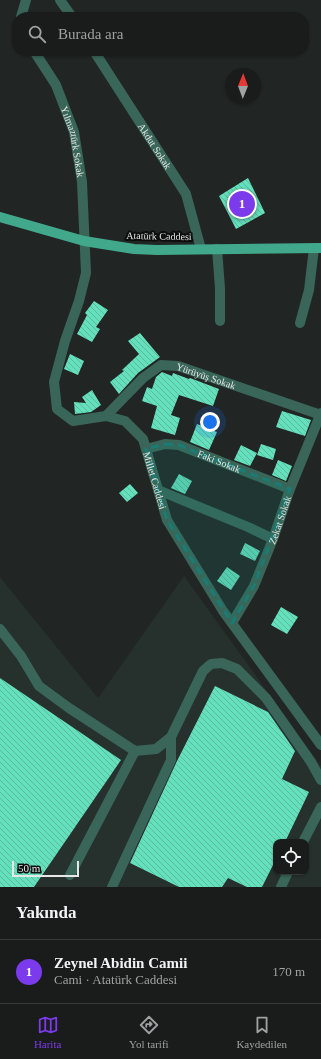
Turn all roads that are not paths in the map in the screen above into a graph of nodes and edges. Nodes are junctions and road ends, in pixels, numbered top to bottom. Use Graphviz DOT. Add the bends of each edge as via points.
graph roads {
  1 [pos="26,0"];
  2 [pos="60,0"];
  3 [pos="22,12"];
  4 [pos="68,12"];
  5 [pos="37,56"];
  6 [pos="97,56"];
  7 [pos="0,217"];
  8 [pos="84,241"];
  9 [pos="318,248"];
  10 [pos="201,249"];
  11 [pos="217,249"];
  12 [pos="220,322"];
  13 [pos="300,323"];
  14 [pos="321,414"];
  15 [pos="106,416"];
  16 [pos="146,449"];
  17 [pos="290,489"];
  18 [pos="158,490"];
  19 [pos="273,539"];
  20 [pos="232,622"];
  21 [pos="0,630"];
  22 [pos="171,737"];
  23 [pos="321,745"];
  24 [pos="135,751"];
  25 [pos="321,780"];
  26 [pos="321,807"];
  27 [pos="305,839"];
  28 [pos="287,875"];
  29 [pos="70,876"];
  30 [pos="112,887"];
  31 [pos="281,887"];
  1 -- 3 [label="street"];
  2 -- 4 [label="street"];
  5 -- 8 [label="street, Yılmaztürk Sokak" via="56,85 74,132 82,182"];
  6 -- 10 [label="street, Akdut Sokak" via="186,194"];
  7 -- 8 [label="main road, Atatürk Caddesi"];
  8 -- 10 [label="main road, Atatürk Caddesi" via="134,249"];
  8 -- 15 [label="street, Millet Caddesi" via="86,273 54,382 57,409 73,421"];
  9 -- 11 [label="main road, Atatürk Caddesi"];
  9 -- 13 [label="street"];
  10 -- 11 [label="main road, Atatürk Caddesi"];
  11 -- 12 [label="street"];
  14 -- 15 [label="street, Yürüyüş Sokak" via="178,366 161,365 143,378"];
  14 -- 17 [label="street, Zekat Sokak"];
  15 -- 16 [label="street, Millet Caddesi" via="125,421 143,439"];
  16 -- 17 [label="street, Faki Sokak" via="165,444 179,445"];
  16 -- 18 [label="street, Millet Caddesi"];
  17 -- 19 [label="street, Zekat Sokak"];
  18 -- 19 [label="street"];
  18 -- 20 [label="street, Millet Caddesi" via="168,520"];
  19 -- 20 [label="street, Zekat Sokak" via="254,586"];
  20 -- 23 [label="street, Millet Caddesi"];
  21 -- 24 [label="street" via="21,656 38,686"];
  22 -- 24 [label="street" via="156,749"];
  22 -- 25 [label="street" via="203,671 211,664 222,663 237,669 266,698"];
  22 -- 30 [label="street" via="171,760"];
  24 -- 29 [label="street"];
  26 -- 27 [label="street"];
  28 -- 31 [label="street"];
}
